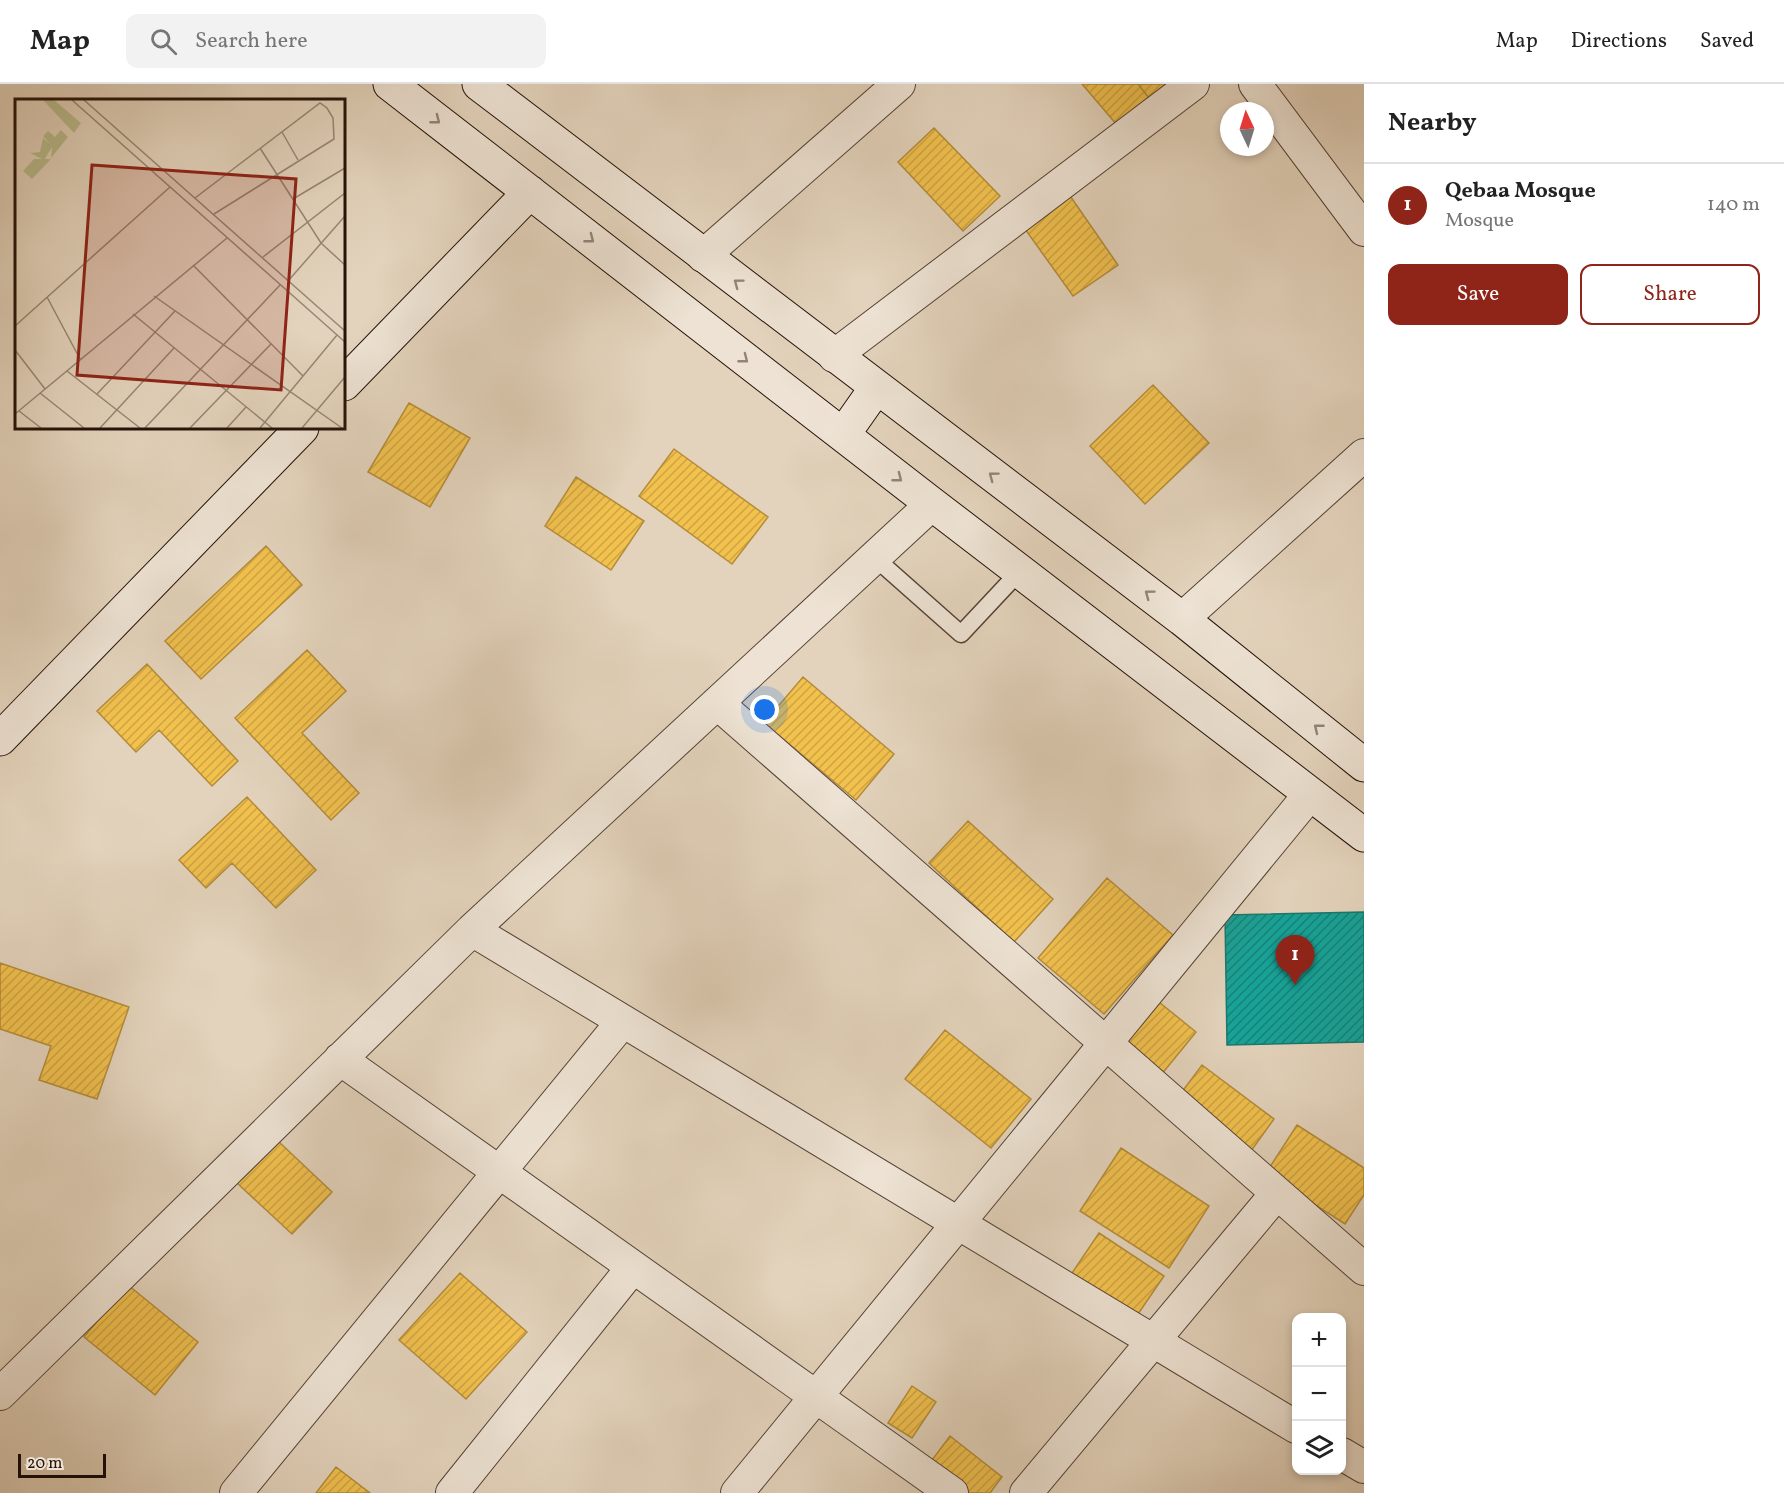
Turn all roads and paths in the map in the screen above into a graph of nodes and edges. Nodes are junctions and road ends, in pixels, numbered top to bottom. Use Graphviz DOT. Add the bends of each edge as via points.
graph roads {
  1 [pos="390,84"];
  2 [pos="479,84"];
  3 [pos="899,84"];
  4 [pos="1193,84"];
  5 [pos="1255,84"];
  6 [pos="530,192"];
  7 [pos="1361,221"];
  8 [pos="703,256"];
  9 [pos="834,356"];
  10 [pos="345,383"];
  11 [pos="876,388"];
  12 [pos="301,429"];
  13 [pos="843,435"];
  14 [pos="1364,455"];
  15 [pos="932,504"];
  16 [pos="874,557"];
  17 [pos="1020,571"];
  18 [pos="1182,619"];
  19 [pos="717,703"];
  20 [pos="0,739"];
  21 [pos="1364,764"];
  22 [pos="1310,794"];
  23 [pos="1364,835"];
  24 [pos="472,930"];
  25 [pos="623,1020"];
  26 [pos="1106,1044"];
  27 [pos="340,1059"];
  28 [pos="499,1172"];
  29 [pos="1277,1193"];
  30 [pos="959,1223"];
  31 [pos="633,1267"];
  32 [pos="1364,1269"];
  33 [pos="1154,1341"];
  34 [pos="3,1383"];
  35 [pos="816,1397"];
  36 [pos="1292,1425"];
  37 [pos="1346,1457"];
  38 [pos="1364,1467"];
  39 [pos="236,1493"];
  40 [pos="452,1493"];
  41 [pos="737,1493"];
  42 [pos="952,1493"];
  43 [pos="1026,1493"];
  1 -- 6 [label="main road, one-way"];
  2 -- 8 [label="main road"];
  3 -- 8 [label="street"];
  4 -- 9 [label="street"];
  5 -- 7 [label="street"];
  6 -- 10 [label="main road"];
  6 -- 13 [label="main road, one-way"];
  9 -- 8 [label="main road, one-way"];
  9 -- 11 [label="main road"];
  11 -- 13 [label="main road"];
  18 -- 11 [label="main road, one-way"];
  12 -- 20 [label="main road"];
  13 -- 15 [label="main road, one-way"];
  14 -- 18 [label="street"];
  15 -- 16 [label="street"];
  15 -- 17 [label="main road"];
  16 -- 17 [label="lane" via="961,634"];
  16 -- 19 [label="street"];
  17 -- 22 [label="main road"];
  21 -- 18 [label="main road, one-way"];
  19 -- 24 [label="street"];
  19 -- 26 [label="street"];
  22 -- 23 [label="main road"];
  22 -- 26 [label="street"];
  24 -- 25 [label="street"];
  24 -- 27 [label="street"];
  25 -- 28 [label="street"];
  25 -- 30 [label="street"];
  26 -- 29 [label="street"];
  26 -- 30 [label="street"];
  27 -- 28 [label="street"];
  27 -- 34 [label="street"];
  28 -- 31 [label="street"];
  28 -- 39 [label="street"];
  29 -- 32 [label="street"];
  29 -- 33 [label="street"];
  30 -- 33 [label="street"];
  30 -- 35 [label="street"];
  31 -- 35 [label="street"];
  31 -- 40 [label="street"];
  33 -- 36 [label="street"];
  33 -- 43 [label="street"];
  35 -- 41 [label="street"];
  35 -- 42 [label="street"];
  37 -- 38 [label="street"];
}
